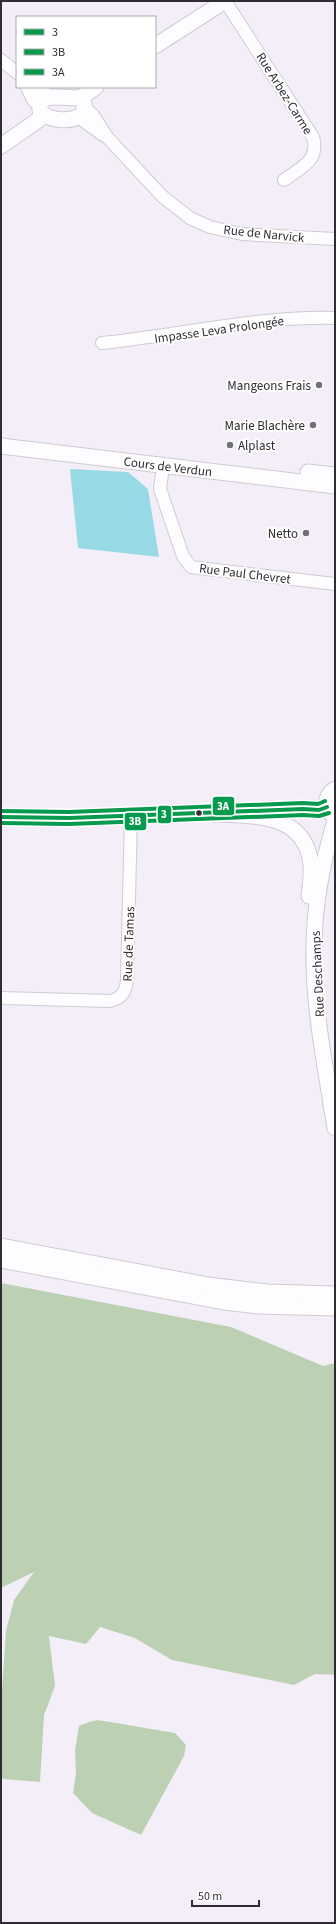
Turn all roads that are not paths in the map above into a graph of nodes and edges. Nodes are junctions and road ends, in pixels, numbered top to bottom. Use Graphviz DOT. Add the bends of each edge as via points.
graph roads {
  1 [pos="225,1"];
  2 [pos="156,45"];
  3 [pos="1,60"];
  4 [pos="16,71"];
  5 [pos="27,88"];
  6 [pos="36,88"];
  7 [pos="95,88"];
  8 [pos="44,106"];
  9 [pos="81,108"];
  10 [pos="1,146"];
  11 [pos="284,180"];
  12 [pos="335,239"];
  13 [pos="335,318"];
  14 [pos="102,343"];
  15 [pos="1,436"];
  16 [pos="1,446"];
  17 [pos="163,466"];
  18 [pos="335,475"];
  19 [pos="335,486"];
  20 [pos="335,584"];
  21 [pos="335,789"];
  22 [pos="331,812"];
  23 [pos="205,813"];
  24 [pos="131,816"];
  25 [pos="1,817"];
  26 [pos="335,821"];
  27 [pos="1,998"];
  28 [pos="318,1017"];
  29 [pos="333,1111"];
  30 [pos="335,1128"];
  31 [pos="1,1247"];
  32 [pos="1,1259"];
  33 [pos="335,1295"];
  34 [pos="335,1308"];
  1 -- 2 [label="main road"];
  1 -- 11 [label="street, Rue Arbez-Carme" via="313,137 313,157"];
  3 -- 4 [label="street"];
  5 -- 8 [label="street" via="33,100"];
  6 -- 8 [label="street"];
  7 -- 9 [label="main road"];
  8 -- 9 [label="main road"];
  8 -- 9 [label="main road" via="60,119"];
  8 -- 10 [label="main road"];
  9 -- 12 [label="street, Rue de Narvick" via="162,196 180,211 201,223 242,234"];
  13 -- 14 [label="street, Impasse Leva Prolongée" via="311,317 244,323"];
  15 -- 18 [label="main road, Cours de Verdun"];
  16 -- 17 [label="main road, Cours de Verdun"];
  17 -- 19 [label="main road, Cours de Verdun"];
  17 -- 20 [label="street, Rue Paul Chevret" via="160,489 183,556 191,567"];
  21 -- 22 [label="main road" via="327,798"];
  22 -- 23 [label="street" via="319,810"];
  23 -- 24 [label="street"];
  23 -- 28 [label="main road" via="275,819 293,828 305,843 311,865 307,933"];
  24 -- 25 [label="street"];
  24 -- 27 [label="street, Rue de Tamas" via="128,980 122,995 110,1001"];
  26 -- 28 [label="main road, Rue Deschamps" via="318,887 314,971"];
  28 -- 29 [label="main road, Rue Deschamps"];
  29 -- 30 [label="main road, Rue Deschamps"];
  31 -- 33 [label="highway" via="208,1286 267,1293"];
  32 -- 34 [label="highway" via="224,1301"];
}
